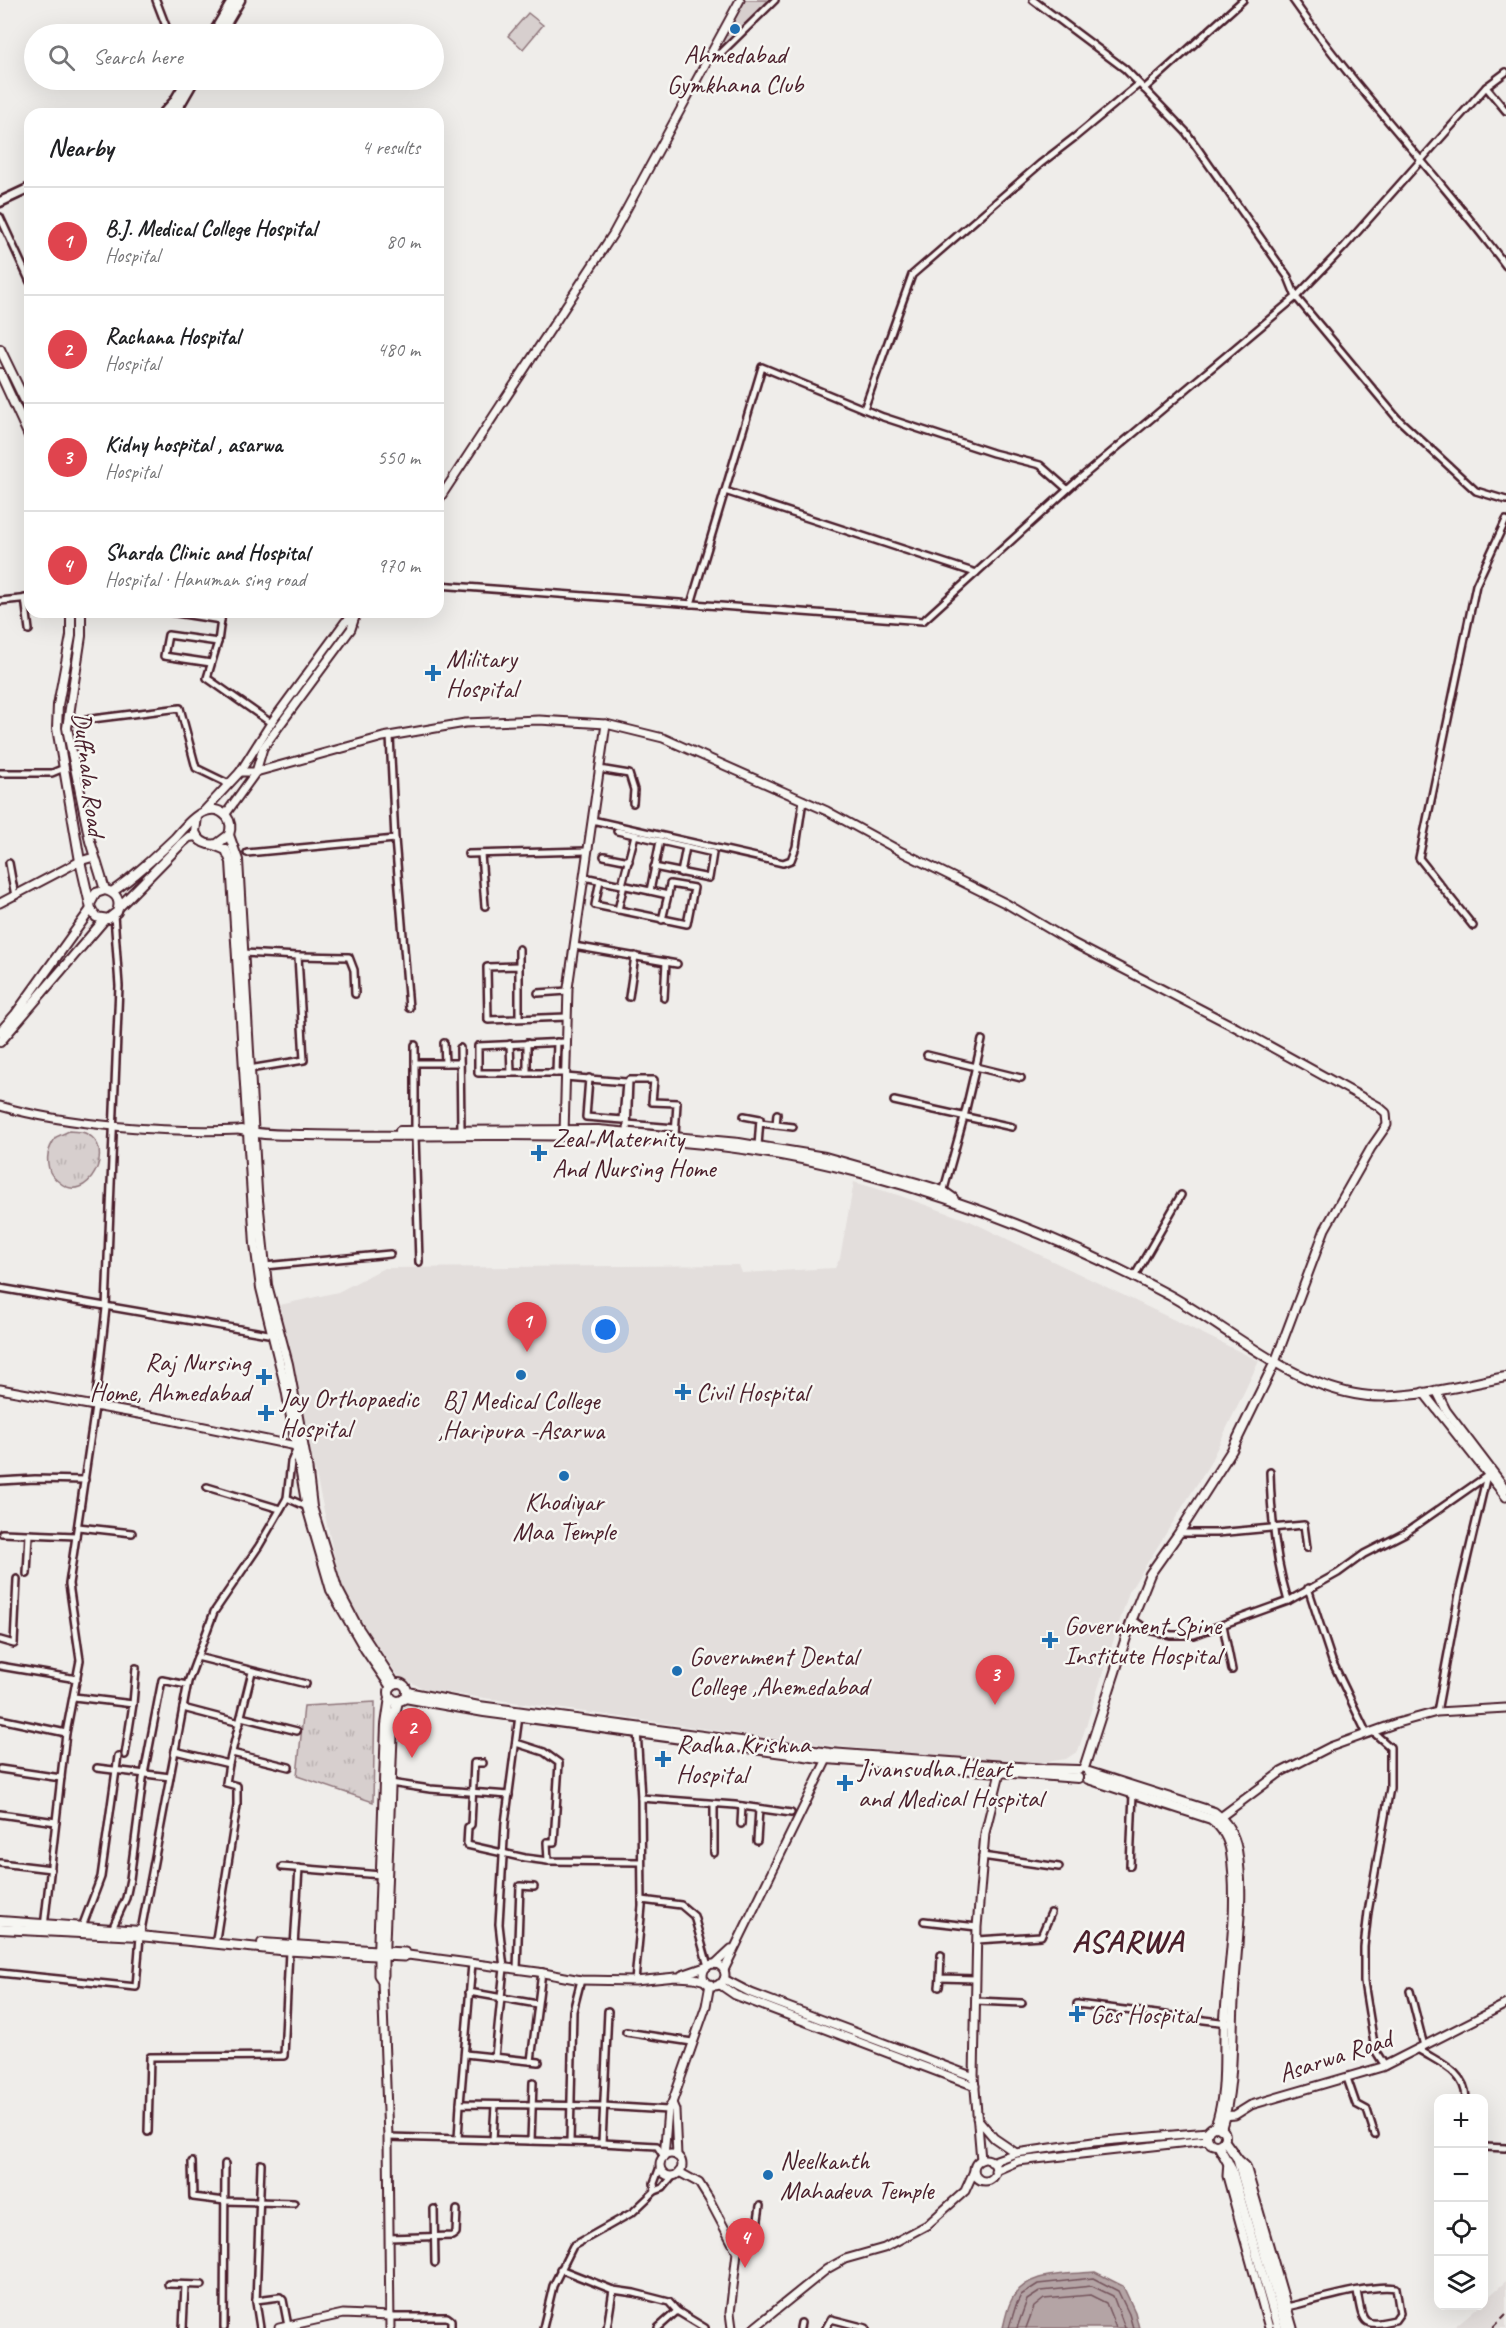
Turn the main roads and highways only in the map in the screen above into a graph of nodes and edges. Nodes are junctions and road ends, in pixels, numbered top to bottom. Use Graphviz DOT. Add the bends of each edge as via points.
graph roads {
  1 [pos="233,0"];
  2 [pos="240,0"];
  3 [pos="219,24"];
  4 [pos="226,24"];
  5 [pos="181,90"];
  6 [pos="188,90"];
  7 [pos="169,108"];
  8 [pos="176,108"];
  9 [pos="24,191"];
  10 [pos="24,198"];
  11 [pos="0,202"];
  12 [pos="0,208"];
  13 [pos="0,349"];
  14 [pos="0,375"];
  15 [pos="24,399"];
  16 [pos="24,425"];
  17 [pos="71,618"];
  18 [pos="81,618"];
  19 [pos="200,815"];
  20 [pos="229,835"];
  21 [pos="201,841"];
  22 [pos="214,845"];
  23 [pos="109,891"];
  24 [pos="90,907"];
  25 [pos="119,907"];
  26 [pos="105,919"];
  27 [pos="0,1032"];
  28 [pos="0,1042"];
  29 [pos="248,1130"];
  30 [pos="563,1132"];
  31 [pos="415,1133"];
  32 [pos="942,1194"];
  33 [pos="1275,1362"];
  34 [pos="1506,1377"];
  35 [pos="300,1447"];
  36 [pos="393,1685"];
  37 [pos="390,1697"];
  38 [pos="403,1697"];
  39 [pos="637,1729"];
  40 [pos="1083,1773"];
  41 [pos="1218,1820"];
  42 [pos="0,1921"];
  43 [pos="44,1927"];
  44 [pos="0,1929"];
  45 [pos="141,1933"];
  46 [pos="291,1949"];
  47 [pos="381,1953"];
  48 [pos="1213,2132"];
  49 [pos="1221,2143"];
  50 [pos="1236,2169"];
  51 [pos="1278,2328"];
  52 [pos="1286,2328"];
  1 -- 3 [label="main road"];
  2 -- 4 [label="main road"];
  5 -- 7 [label="main road"];
  6 -- 8 [label="main road"];
  9 -- 11 [label="main road"];
  10 -- 12 [label="main road"];
  13 -- 15 [label="main road"];
  14 -- 16 [label="main road"];
  17 -- 24 [label="main road, Duffnala Road" via="57,728"];
  18 -- 23 [label="main road" via="68,722 94,857"];
  19 -- 20 [label="main road" via="213,809 225,815 230,824"];
  19 -- 21 [label="main road" via="195,832"];
  19 -- 23 [label="main road" via="138,873"];
  20 -- 22 [label="main road"];
  20 -- 29 [label="main road" via="238,860 249,1069"];
  21 -- 22 [label="main road"];
  21 -- 25 [label="main road" via="196,836 189,837"];
  22 -- 29 [label="main road" via="226,850 231,861"];
  23 -- 24 [label="main road" via="96,893"];
  23 -- 25 [label="main road" via="118,899"];
  24 -- 26 [label="main road" via="96,916"];
  24 -- 27 [label="main road"];
  25 -- 26 [label="main road"];
  26 -- 28 [label="main road"];
  29 -- 31 [label="main road"];
  29 -- 35 [label="main road" via="267,1285 288,1364"];
  29 -- 35 [label="main road" via="261,1288"];
  30 -- 31 [label="main road"];
  30 -- 31 [label="main road"];
  30 -- 32 [label="main road" via="779,1154"];
  30 -- 32 [label="main road" via="627,1128 675,1132 825,1157"];
  32 -- 33 [label="main road" via="1060,1241 1134,1277 1213,1321"];
  33 -- 34 [label="main road" via="1313,1382 1380,1397"];
  33 -- 40 [label="main road" via="1237,1442 1150,1574"];
  35 -- 36 [label="main road" via="312,1506 337,1588"];
  35 -- 36 [label="main road" via="307,1507 331,1590 365,1649"];
  36 -- 37 [label="main road"];
  36 -- 38 [label="main road" via="403,1685"];
  37 -- 38 [label="main road"];
  37 -- 47 [label="main road" via="386,1725"];
  38 -- 39 [label="main road"];
  38 -- 39 [label="main road" via="519,1716"];
  38 -- 47 [label="main road" via="393,1723"];
  39 -- 40 [label="main road" via="828,1756"];
  40 -- 41 [label="main road"];
  40 -- 41 [label="main road" via="1204,1808"];
  41 -- 48 [label="main road" via="1234,1837 1237,1851 1230,2090"];
  42 -- 43 [label="main road"];
  43 -- 44 [label="main road"];
  43 -- 45 [label="main road"];
  43 -- 45 [label="main road"];
  45 -- 46 [label="main road"];
  45 -- 46 [label="main road"];
  46 -- 47 [label="main road"];
  48 -- 49 [label="main road" via="1213,2145"];
  48 -- 49 [label="main road" via="1225,2133"];
  49 -- 50 [label="main road"];
  49 -- 50 [label="main road" via="1237,2158"];
  50 -- 51 [label="main road"];
  50 -- 52 [label="main road"];
}
